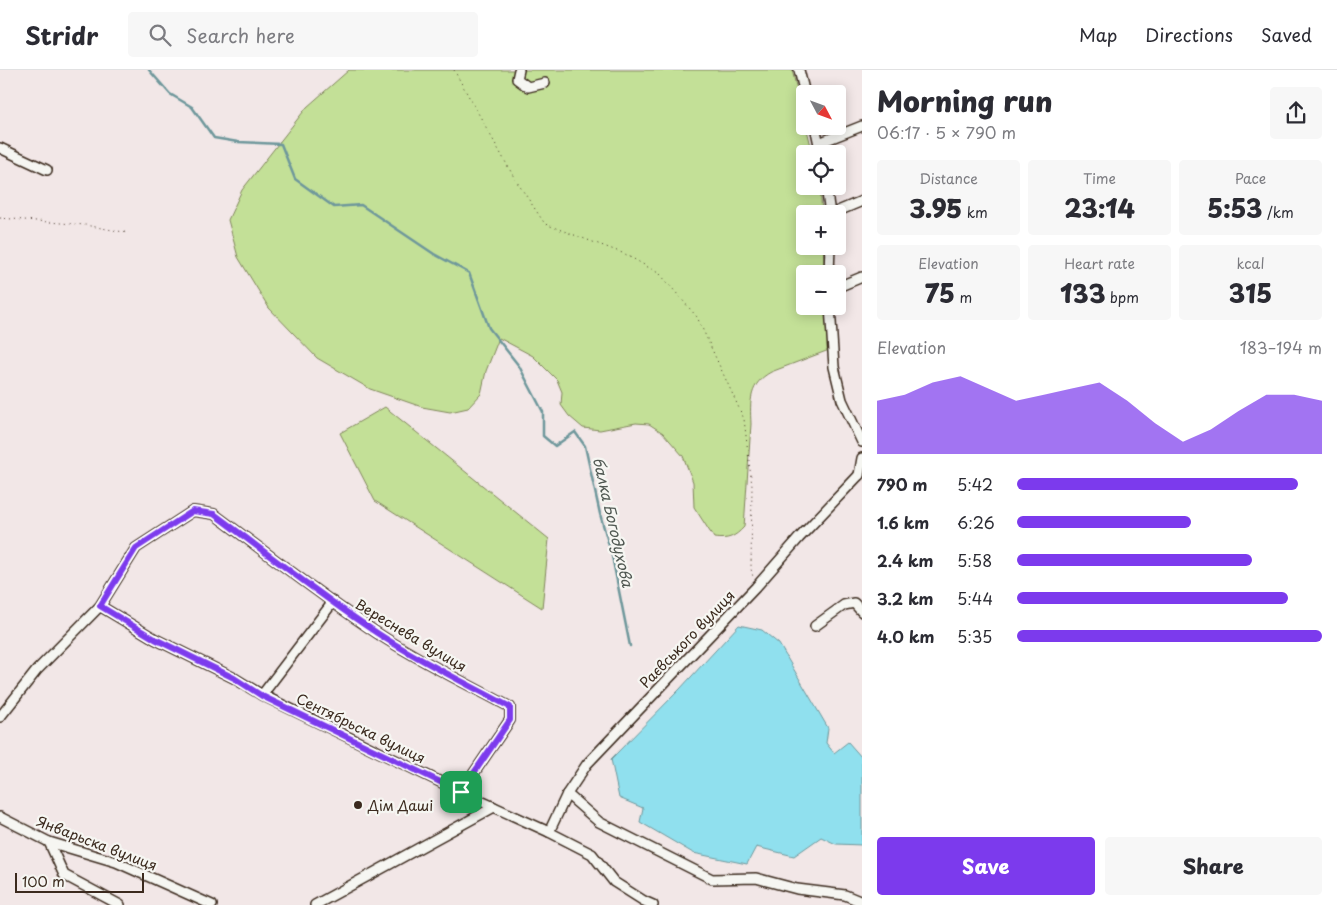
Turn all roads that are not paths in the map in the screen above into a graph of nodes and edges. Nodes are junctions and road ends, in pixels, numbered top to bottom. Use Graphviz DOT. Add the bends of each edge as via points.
graph roads {
  1 [pos="519,70"];
  2 [pos="798,70"];
  3 [pos="545,83"];
  4 [pos="802,85"];
  5 [pos="862,126"];
  6 [pos="817,135"];
  7 [pos="819,143"];
  8 [pos="0,148"];
  9 [pos="46,170"];
  10 [pos="862,201"];
  11 [pos="846,208"];
  12 [pos="862,276"];
  13 [pos="846,284"];
  14 [pos="831,315"];
  15 [pos="862,442"];
  16 [pos="862,458"];
  17 [pos="861,477"];
  18 [pos="333,602"];
  19 [pos="100,606"];
  20 [pos="862,612"];
  21 [pos="815,626"];
  22 [pos="262,696"];
  23 [pos="0,717"];
  24 [pos="461,792"];
  25 [pos="567,794"];
  26 [pos="494,807"];
  27 [pos="0,817"];
  28 [pos="549,832"];
  29 [pos="49,842"];
  30 [pos="862,902"];
  31 [pos="647,904"];
  32 [pos="120,905"];
  33 [pos="212,905"];
  34 [pos="315,905"];
  1 -- 3 [label="street" via="517,79 528,87"];
  2 -- 4 [label="street"];
  5 -- 7 [label="street"];
  6 -- 7 [label="street"];
  8 -- 9 [label="street"];
  10 -- 11 [label="street"];
  12 -- 13 [label="street"];
  14 -- 15 [label="street" via="834,367 842,400"];
  16 -- 17 [label="street"];
  17 -- 25 [label="street, Раєвського вулиця" via="799,538 587,764"];
  18 -- 19 [label="street, Вереснева вулиця" via="214,514 193,511 136,548"];
  18 -- 22 [label="street"];
  18 -- 24 [label="street, Вереснева вулиця" via="378,634 510,707 510,720"];
  19 -- 22 [label="street, Сентябрьска вулиця"];
  19 -- 23 [label="street" via="37,670"];
  20 -- 21 [label="street" via="854,603 844,605"];
  22 -- 24 [label="street, Сентябрьска вулиця"];
  24 -- 26 [label="street, Сентябрьска вулиця"];
  25 -- 28 [label="street, Раєвського вулиця"];
  25 -- 30 [label="street" via="598,822 712,879 756,878 797,889 845,895"];
  26 -- 28 [label="street, Сентябрьска вулиця"];
  26 -- 34 [label="street"];
  27 -- 29 [label="street, Январьска вулиця"];
  28 -- 31 [label="street, Сентябрьска вулиця" via="592,854 614,882"];
  29 -- 32 [label="street" via="64,875"];
  29 -- 33 [label="street, Январьска вулиця" via="116,862"];
}
